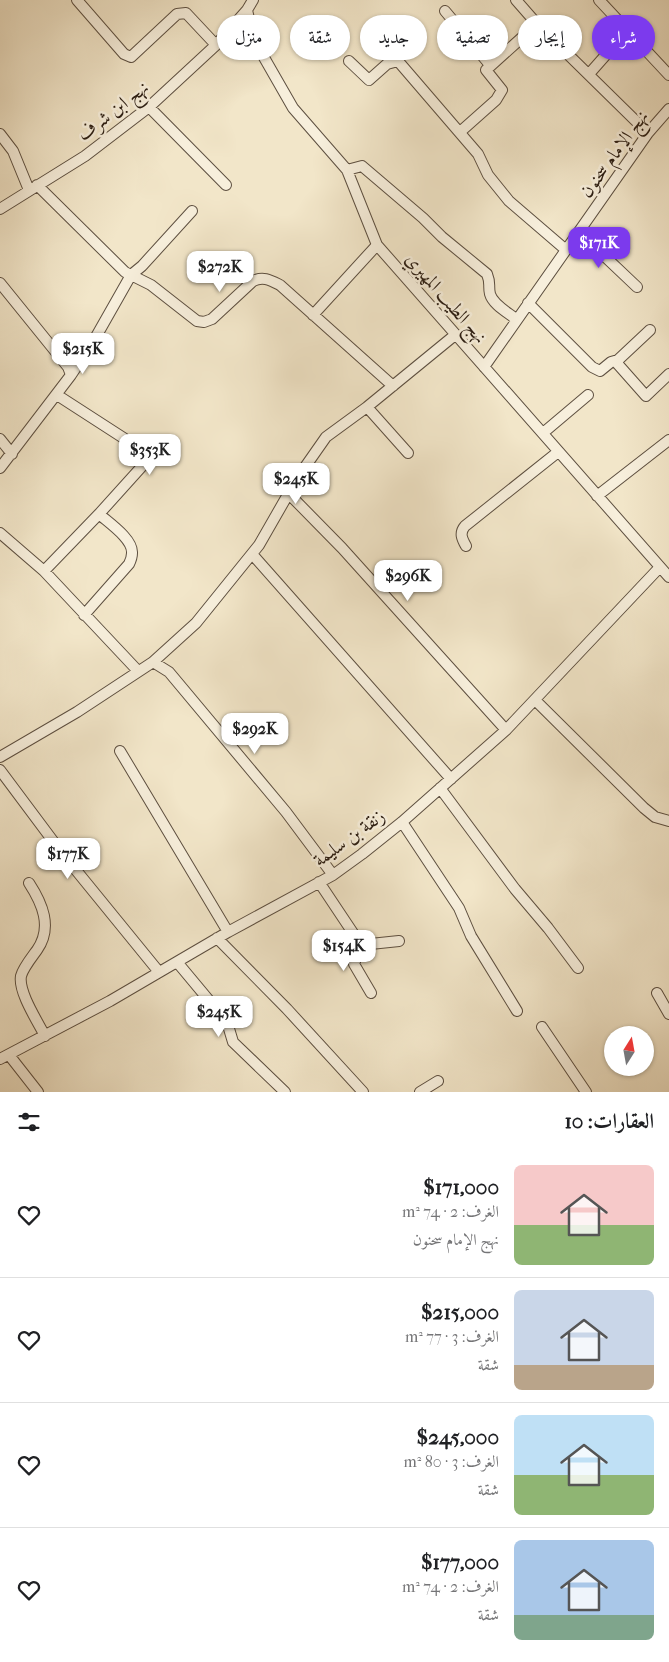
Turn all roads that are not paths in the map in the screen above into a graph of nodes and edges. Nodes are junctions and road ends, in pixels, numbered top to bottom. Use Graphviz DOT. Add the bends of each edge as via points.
graph roads {
  1 [pos="77,0"];
  2 [pos="516,0"];
  3 [pos="599,0"];
  4 [pos="250,3"];
  5 [pos="445,11"];
  6 [pos="530,15"];
  7 [pos="612,15"];
  8 [pos="518,41"];
  9 [pos="216,45"];
  10 [pos="575,60"];
  11 [pos="602,60"];
  12 [pos="654,60"];
  13 [pos="349,61"];
  14 [pos="398,61"];
  15 [pos="490,65"];
  16 [pos="589,74"];
  17 [pos="669,75"];
  18 [pos="149,107"];
  19 [pos="669,109"];
  20 [pos="460,132"];
  21 [pos="648,133"];
  22 [pos="0,134"];
  23 [pos="346,170"];
  24 [pos="226,185"];
  25 [pos="33,187"];
  26 [pos="0,208"];
  27 [pos="192,211"];
  28 [pos="579,232"];
  29 [pos="377,245"];
  30 [pos="566,250"];
  31 [pos="131,275"];
  32 [pos="0,283"];
  33 [pos="637,286"];
  34 [pos="528,303"];
  35 [pos="313,315"];
  36 [pos="517,320"];
  37 [pos="650,330"];
  38 [pos="455,335"];
  39 [pos="615,361"];
  40 [pos="484,367"];
  41 [pos="669,374"];
  42 [pos="71,375"];
  43 [pos="393,386"];
  44 [pos="57,395"];
  45 [pos="588,395"];
  46 [pos="367,407"];
  47 [pos="543,433"];
  48 [pos="0,439"];
  49 [pos="669,440"];
  50 [pos="558,452"];
  51 [pos="408,453"];
  52 [pos="12,454"];
  53 [pos="0,468"];
  54 [pos="288,494"];
  55 [pos="596,496"];
  56 [pos="99,514"];
  57 [pos="0,533"];
  58 [pos="466,546"];
  59 [pos="252,554"];
  60 [pos="660,567"];
  61 [pos="44,571"];
  62 [pos="669,577"];
  63 [pos="84,615"];
  64 [pos="153,662"];
  65 [pos="138,671"];
  66 [pos="535,700"];
  67 [pos="506,730"];
  68 [pos="120,752"];
  69 [pos="0,757"];
  70 [pos="0,770"];
  71 [pos="451,779"];
  72 [pos="440,788"];
  73 [pos="669,821"];
  74 [pos="402,822"];
  75 [pos="333,874"];
  76 [pos="319,882"];
  77 [pos="29,883"];
  78 [pos="228,932"];
  79 [pos="217,938"];
  80 [pos="399,942"];
  81 [pos="360,945"];
  82 [pos="177,962"];
  83 [pos="578,968"];
  84 [pos="159,972"];
  85 [pos="371,993"];
  86 [pos="657,993"];
  87 [pos="517,1011"];
  88 [pos="669,1014"];
  89 [pos="542,1027"];
  90 [pos="45,1036"];
  91 [pos="4,1057"];
  92 [pos="438,1081"];
  93 [pos="38,1092"];
  94 [pos="285,1092"];
  95 [pos="363,1092"];
  96 [pos="420,1092"];
  97 [pos="586,1092"];
  1 -- 9 [label="street" via="124,54 131,57 178,14 186,13"];
  2 -- 6 [label="street"];
  3 -- 7 [label="street"];
  4 -- 9 [label="street, نهج ابن شرف"];
  4 -- 23 [label="street, نهج الطيب المهيري" via="252,32 258,47 293,108"];
  5 -- 15 [label="street"];
  8 -- 15 [label="street"];
  9 -- 18 [label="street, نهج ابن شرف"];
  10 -- 16 [label="street"];
  11 -- 16 [label="street"];
  12 -- 17 [label="street"];
  13 -- 14 [label="street" via="369,80 387,64"];
  14 -- 20 [label="street"];
  15 -- 20 [label="street" via="486,70 502,90 496,100"];
  16 -- 21 [label="street"];
  18 -- 24 [label="street"];
  18 -- 25 [label="street, نهج ابن شرف" via="85,156"];
  19 -- 21 [label="street, نهج الإمام سحنون"];
  20 -- 30 [label="street" via="509,202"];
  21 -- 28 [label="street, نهج الإمام سحنون"];
  22 -- 25 [label="street"];
  23 -- 29 [label="street, نهج الطيب المهيري"];
  23 -- 36 [label="street" via="362,166 488,274 492,300"];
  25 -- 26 [label="street, نهج ابن شرف"];
  25 -- 31 [label="street"];
  27 -- 31 [label="street"];
  28 -- 30 [label="street, نهج الإمام سحنون"];
  28 -- 33 [label="street"];
  29 -- 35 [label="street"];
  29 -- 38 [label="street, نهج الطيب المهيري"];
  30 -- 34 [label="street, نهج الإمام سحنون"];
  31 -- 35 [label="street" via="197,321 212,319 258,278 280,285"];
  31 -- 42 [label="street"];
  32 -- 42 [label="street" via="68,367"];
  34 -- 36 [label="street, نهج الإمام سحنون"];
  34 -- 39 [label="street" via="592,367 600,371"];
  35 -- 43 [label="street"];
  36 -- 40 [label="street, نهج الإمام سحنون"];
  37 -- 39 [label="street"];
  38 -- 40 [label="street, نهج الطيب المهيري"];
  38 -- 43 [label="street"];
  39 -- 41 [label="street" via="646,396"];
  40 -- 47 [label="street, نهج الطيب المهيري"];
  42 -- 44 [label="street"];
  43 -- 46 [label="street"];
  44 -- 52 [label="street"];
  44 -- 56 [label="street" via="139,448 145,457 145,463"];
  45 -- 47 [label="street"];
  46 -- 51 [label="street"];
  46 -- 54 [label="street" via="326,438"];
  47 -- 50 [label="street, نهج الطيب المهيري"];
  48 -- 52 [label="street"];
  49 -- 55 [label="street"];
  50 -- 55 [label="street, نهج الطيب المهيري"];
  50 -- 58 [label="street" via="465,526 461,536"];
  52 -- 53 [label="street"];
  54 -- 59 [label="street"];
  54 -- 67 [label="street" via="342,548"];
  55 -- 60 [label="street, نهج الطيب المهيري"];
  56 -- 61 [label="street"];
  56 -- 63 [label="street" via="130,542 133,551 129,564"];
  57 -- 61 [label="street"];
  59 -- 64 [label="street" via="196,623"];
  59 -- 71 [label="street"];
  60 -- 62 [label="street, نهج الطيب المهيري"];
  60 -- 66 [label="street, زنقة بن سليمة"];
  61 -- 63 [label="street"];
  63 -- 65 [label="street"];
  64 -- 65 [label="street"];
  64 -- 75 [label="street" via="175,679 286,812"];
  65 -- 69 [label="street" via="77,712"];
  66 -- 67 [label="street, زنقة بن سليمة"];
  66 -- 73 [label="street" via="644,808 655,817"];
  67 -- 71 [label="street, زنقة بن سليمة"];
  68 -- 78 [label="street"];
  70 -- 84 [label="street" via="62,853"];
  71 -- 72 [label="street, زنقة بن سليمة"];
  72 -- 74 [label="street, زنقة بن سليمة"];
  72 -- 83 [label="street"];
  74 -- 75 [label="street, زنقة بن سليمة"];
  74 -- 87 [label="street" via="459,908 471,936"];
  75 -- 76 [label="street, زنقة بن سليمة"];
  76 -- 78 [label="street, زنقة بن سليمة"];
  76 -- 81 [label="street"];
  77 -- 90 [label="street" via="43,908 44,936 21,975 21,987"];
  78 -- 79 [label="street, زنقة بن سليمة"];
  79 -- 82 [label="street, زنقة بن سليمة"];
  79 -- 95 [label="street"];
  80 -- 81 [label="street"];
  81 -- 85 [label="street" via="354,964"];
  82 -- 84 [label="street, زنقة بن سليمة"];
  82 -- 94 [label="street" via="227,1022 233,1042"];
  84 -- 90 [label="street, زنقة بن سليمة"];
  86 -- 88 [label="street"];
  89 -- 97 [label="street"];
  90 -- 91 [label="street, زنقة بن سليمة"];
  91 -- 93 [label="street"];
  92 -- 96 [label="street"];
}
